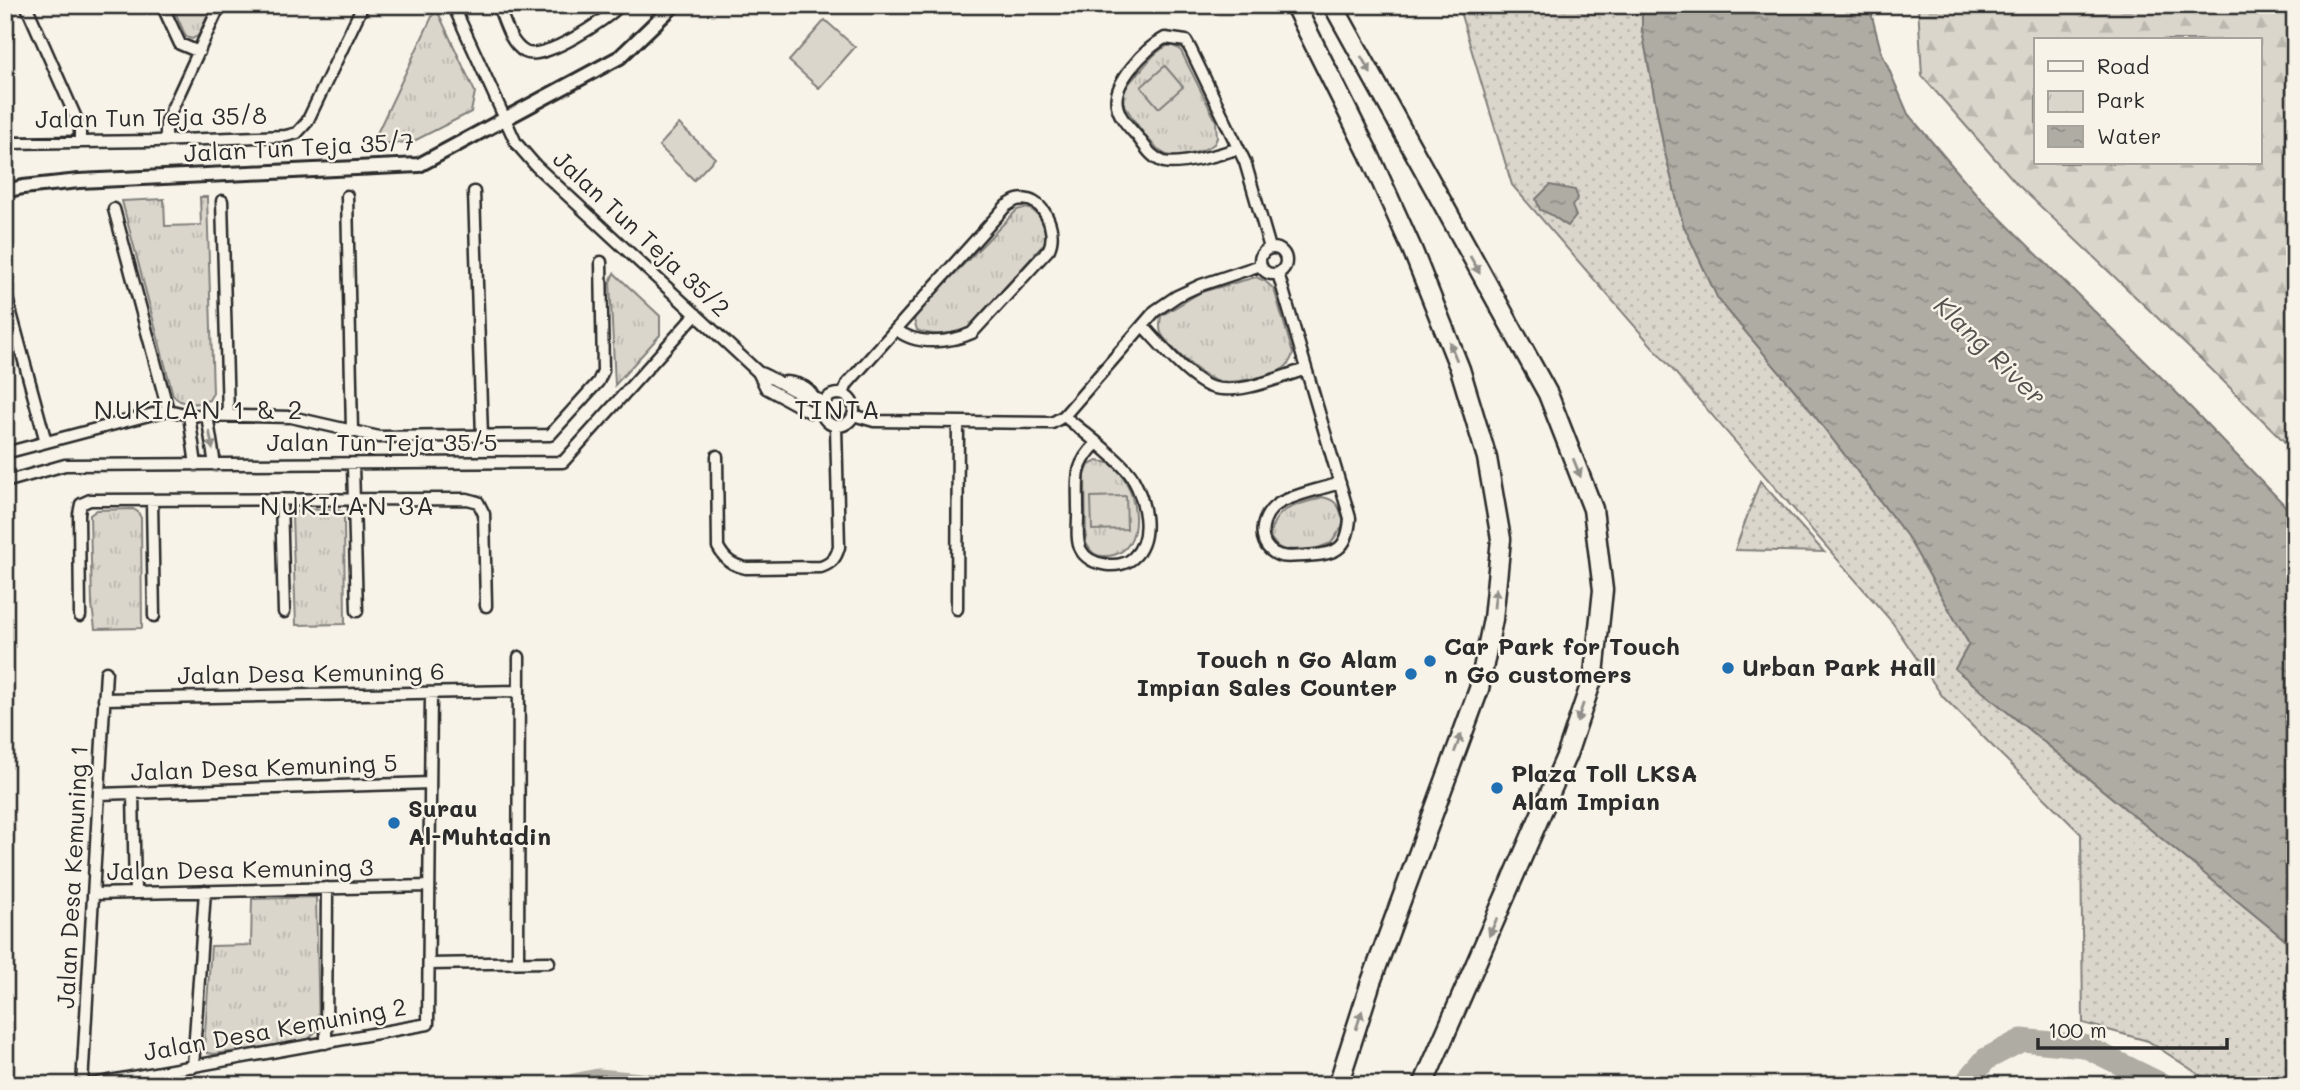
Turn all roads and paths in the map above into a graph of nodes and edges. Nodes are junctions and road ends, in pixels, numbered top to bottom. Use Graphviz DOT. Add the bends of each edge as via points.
graph roads {
  1 [pos="26,5"];
  2 [pos="162,5"];
  3 [pos="220,5"];
  4 [pos="363,5"];
  5 [pos="453,5"];
  6 [pos="498,5"];
  7 [pos="620,5"];
  8 [pos="674,5"];
  9 [pos="1333,5"];
  10 [pos="1294,6"];
  11 [pos="198,52"];
  12 [pos="505,119"];
  13 [pos="166,141"];
  14 [pos="80,142"];
  15 [pos="5,143"];
  16 [pos="1238,148"];
  17 [pos="5,191"];
  18 [pos="474,192"];
  19 [pos="347,196"];
  20 [pos="222,201"];
  21 [pos="114,209"];
  22 [pos="1270,248"];
  23 [pos="601,262"];
  24 [pos="1261,265"];
  25 [pos="1278,273"];
  26 [pos="5,291"];
  27 [pos="696,314"];
  28 [pos="1143,326"];
  29 [pos="896,329"];
  30 [pos="1306,369"];
  31 [pos="758,372"];
  32 [pos="843,394"];
  33 [pos="822,406"];
  34 [pos="168,410"];
  35 [pos="228,414"];
  36 [pos="189,415"];
  37 [pos="206,415"];
  38 [pos="853,415"];
  39 [pos="1065,416"];
  40 [pos="958,422"];
  41 [pos="836,426"];
  42 [pos="352,431"];
  43 [pos="482,436"];
  44 [pos="46,442"];
  45 [pos="1096,444"];
  46 [pos="5,453"];
  47 [pos="717,456"];
  48 [pos="196,465"];
  49 [pos="215,465"];
  50 [pos="353,465"];
  51 [pos="5,482"];
  52 [pos="1339,484"];
  53 [pos="281,499"];
  54 [pos="354,499"];
  55 [pos="152,500"];
  56 [pos="486,606"];
  57 [pos="957,609"];
  58 [pos="357,611"];
  59 [pos="284,612"];
  60 [pos="80,616"];
  61 [pos="155,616"];
  62 [pos="519,657"];
  63 [pos="106,672"];
  64 [pos="519,691"];
  65 [pos="430,693"];
  66 [pos="104,699"];
  67 [pos="430,783"];
  68 [pos="133,793"];
  69 [pos="99,794"];
  70 [pos="429,886"];
  71 [pos="327,888"];
  72 [pos="205,891"];
  73 [pos="135,893"];
  74 [pos="93,894"];
  75 [pos="518,962"];
  76 [pos="549,962"];
  77 [pos="429,964"];
  78 [pos="326,1043"];
  79 [pos="193,1067"];
  80 [pos="82,1085"];
  81 [pos="88,1085"];
  82 [pos="1338,1085"];
  83 [pos="1423,1085"];
  1 -- 14 [label="street" via="80,127"];
  2 -- 11 [label="street" via="180,44"];
  3 -- 11 [label="street"];
  4 -- 13 [label="street, Jalan Tun Teja 35/8" via="307,122 297,133"];
  5 -- 12 [label="street, Jalan Tun Teja 35/2"];
  6 -- 7 [label="street" via="513,40 525,52 536,54 587,30"];
  8 -- 12 [label="street, Jalan Tun Teja 35/7" via="620,57"];
  9 -- 83 [label="highway, one-way" via="1548,394 1593,509 1603,590 1594,674 1567,754"];
  82 -- 10 [label="highway, one-way" via="1371,982 1479,690 1493,619 1501,539 1487,458 1460,369 1369,154"];
  11 -- 13 [label="street" via="166,122"];
  12 -- 17 [label="street, Jalan Tun Teja 35/7" via="419,165 79,181"];
  12 -- 27 [label="street, Jalan Tun Teja 35/2" via="516,143 536,166"];
  13 -- 14 [label="street, Jalan Tun Teja 35/8"];
  14 -- 15 [label="street, Jalan Tun Teja 35/8"];
  16 -- 16 [label="street" via="1186,41 1166,38 1149,48 1118,89 1116,102 1120,115 1154,158 1178,162"];
  16 -- 22 [label="street"];
  18 -- 43 [label="street"];
  19 -- 42 [label="street"];
  20 -- 35 [label="street"];
  21 -- 34 [label="street"];
  22 -- 24 [label="street" via="1262,254"];
  22 -- 25 [label="street" via="1285,259"];
  23 -- 43 [label="street" via="603,371 598,382 551,435"];
  24 -- 25 [label="street" via="1265,272"];
  24 -- 28 [label="street" via="1177,296"];
  25 -- 30 [label="street"];
  26 -- 44 [label="street"];
  27 -- 31 [label="street, Jalan Tun Teja 35/2"];
  27 -- 50 [label="street, Jalan Tun Teja 35/5" via="563,462"];
  28 -- 30 [label="street" via="1172,357 1211,387 1251,386"];
  28 -- 39 [label="street"];
  29 -- 29 [label="street" via="1006,206 1028,200 1048,217 1053,228 1049,249 972,333 942,341 916,339"];
  29 -- 32 [label="street"];
  30 -- 52 [label="street"];
  31 -- 33 [label="street, Jalan Tun Teja 35/2" via="813,396"];
  31 -- 33 [label="street, Jalan Tun Teja 35/2" via="766,388 810,412"];
  32 -- 33 [label="street" via="833,394"];
  32 -- 38 [label="street" via="853,404"];
  33 -- 41 [label="street" via="827,422"];
  34 -- 36 [label="street"];
  34 -- 44 [label="street"];
  35 -- 37 [label="street"];
  35 -- 42 [label="street" via="291,417"];
  36 -- 37 [label="street"];
  36 -- 48 [label="street"];
  37 -- 49 [label="street, one-way"];
  38 -- 40 [label="street" via="874,421"];
  38 -- 41 [label="street" via="845,425"];
  39 -- 40 [label="street" via="1052,423"];
  39 -- 45 [label="street"];
  40 -- 57 [label="street"];
  41 -- 47 [label="street" via="839,547 830,564 821,567 746,568 724,559 718,547"];
  42 -- 43 [label="street" via="379,437"];
  44 -- 46 [label="street"];
  45 -- 45 [label="street" via="1130,474 1144,509 1142,543 1133,558 1117,564 1089,559 1079,548 1077,470"];
  48 -- 49 [label="street, Jalan Tun Teja 35/5"];
  48 -- 51 [label="street, Jalan Tun Teja 35/5" via="65,465"];
  49 -- 50 [label="street, Jalan Tun Teja 35/5"];
  50 -- 54 [label="street"];
  52 -- 52 [label="street" via="1350,518 1343,546 1330,554 1285,557 1266,546 1262,531 1266,514 1279,503"];
  53 -- 54 [label="street"];
  53 -- 55 [label="street"];
  53 -- 59 [label="street"];
  54 -- 56 [label="street" via="478,502 484,514"];
  54 -- 58 [label="street"];
  55 -- 60 [label="street" via="81,503"];
  55 -- 61 [label="street"];
  62 -- 64 [label="street"];
  63 -- 66 [label="street, Jalan Desa Kemuning 1"];
  64 -- 65 [label="street, Jalan Desa Kemuning 6"];
  64 -- 75 [label="street"];
  65 -- 66 [label="street, Jalan Desa Kemuning 6"];
  65 -- 67 [label="street"];
  66 -- 69 [label="street, Jalan Desa Kemuning 1"];
  67 -- 68 [label="street, Jalan Desa Kemuning 5"];
  67 -- 70 [label="street"];
  68 -- 69 [label="street, Jalan Desa Kemuning 5"];
  68 -- 73 [label="street"];
  69 -- 74 [label="street, Jalan Desa Kemuning 1"];
  70 -- 71 [label="street, Jalan Desa Kemuning 3"];
  70 -- 77 [label="street"];
  71 -- 72 [label="street, Jalan Desa Kemuning 3"];
  71 -- 78 [label="street"];
  72 -- 73 [label="street, Jalan Desa Kemuning 3"];
  72 -- 79 [label="street"];
  73 -- 74 [label="street, Jalan Desa Kemuning 3"];
  74 -- 80 [label="street, Jalan Desa Kemuning 1"];
  75 -- 76 [label="street"];
  75 -- 77 [label="street"];
  77 -- 78 [label="street, Jalan Desa Kemuning 2" via="428,1024"];
  78 -- 79 [label="street, Jalan Desa Kemuning 2"];
  79 -- 81 [label="street, Jalan Desa Kemuning 2"];
}
